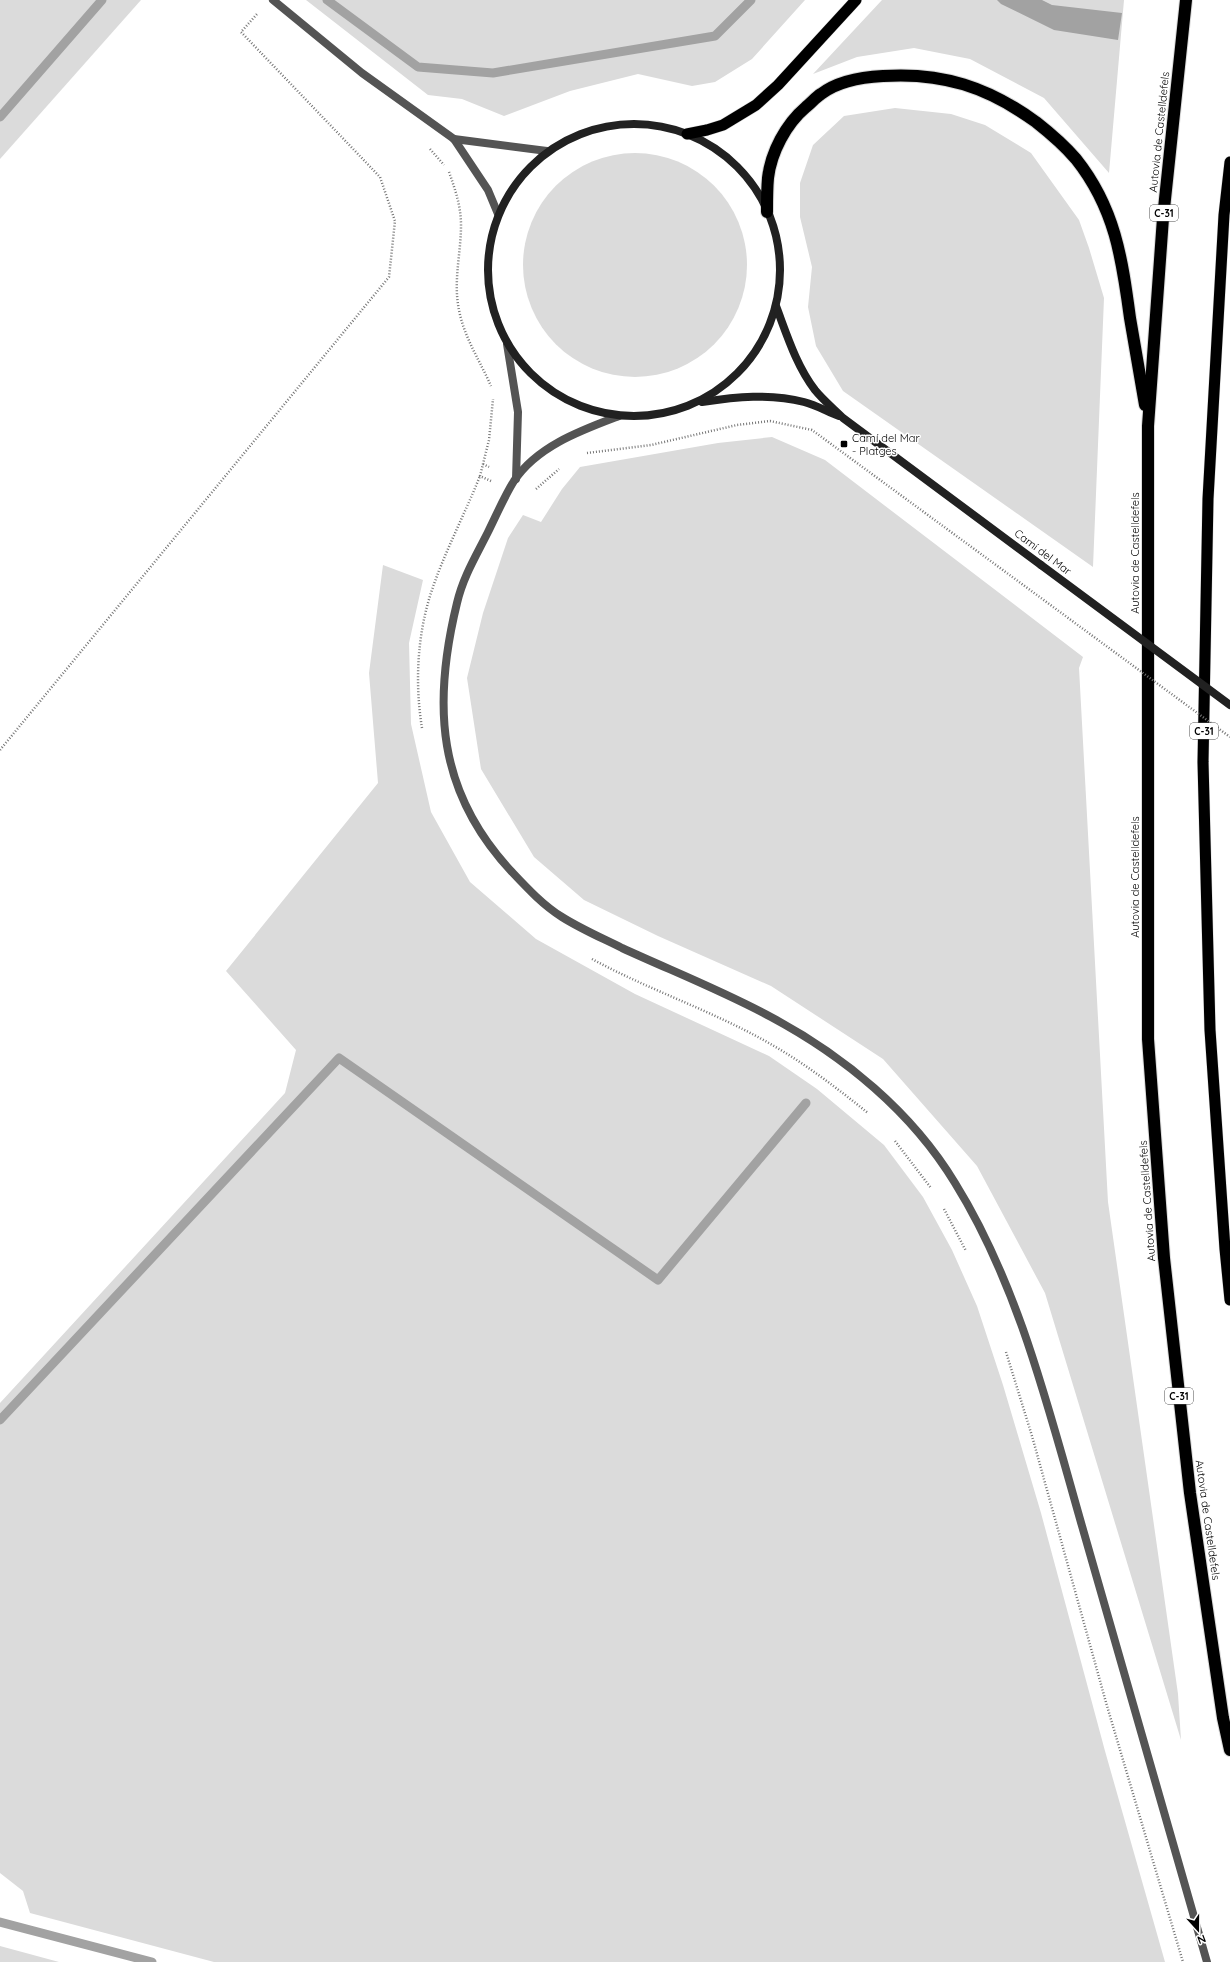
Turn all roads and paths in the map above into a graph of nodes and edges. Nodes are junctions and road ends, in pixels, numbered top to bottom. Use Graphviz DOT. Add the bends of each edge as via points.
graph roads {
  1 [pos="273,0"];
  2 [pos="856,0"];
  3 [pos="1186,0"];
  4 [pos="259,12"];
  5 [pos="687,134"];
  6 [pos="454,139"];
  7 [pos="426,144"];
  8 [pos="547,151"];
  9 [pos="1230,162"];
  10 [pos="767,212"];
  11 [pos="498,214"];
  12 [pos="776,306"];
  13 [pos="507,344"];
  14 [pos="492,391"];
  15 [pos="492,396"];
  16 [pos="698,403"];
  17 [pos="619,416"];
  18 [pos="843,418"];
  19 [pos="1148,426"];
  20 [pos="582,454"];
  21 [pos="483,464"];
  22 [pos="564,464"];
  23 [pos="489,467"];
  24 [pos="480,476"];
  25 [pos="516,479"];
  26 [pos="487,487"];
  27 [pos="533,494"];
  28 [pos="1230,705"];
  29 [pos="423,734"];
  30 [pos="1230,737"];
  31 [pos="0,750"];
  32 [pos="590,958"];
  33 [pos="872,1116"];
  34 [pos="890,1136"];
  35 [pos="934,1192"];
  36 [pos="941,1204"];
  37 [pos="969,1256"];
  38 [pos="1230,1300"];
  39 [pos="1006,1350"];
  40 [pos="1230,1750"];
  41 [pos="1183,1962"];
  42 [pos="1207,1962"];
  1 -- 6 [label="street" via="362,73"];
  2 -- 5 [label="highway" via="756,106 722,125"];
  3 -- 19 [label="highway, Autovia de Castelldefels / C-31" via="1163,218"];
  4 -- 31 [label="path" via="241,32 380,177 394,220 389,277"];
  5 -- 8 [label="main road" via="650,126 612,125 574,136"];
  5 -- 10 [label="main road" via="712,143 745,172 762,196"];
  6 -- 8 [label="street"];
  6 -- 11 [label="street" via="488,190"];
  7 -- 14 [label="path" via="448,170 458,196 461,225 456,273 459,310 469,341"];
  8 -- 11 [label="main road" via="516,182"];
  9 -- 38 [label="highway, C-31" via="1224,215 1208,499 1203,762 1210,1030"];
  10 -- 12 [label="main road" via="775,235 779,264"];
  10 -- 19 [label="highway" via="768,177 784,134 802,111 822,93 843,83 869,77 898,75 944,79 976,87 1002,99 1052,135 1076,159 1106,209 1118,241 1124,268"];
  11 -- 13 [label="main road" via="489,246 488,279 496,317"];
  12 -- 16 [label="main road" via="768,334 754,355 740,372"];
  12 -- 18 [label="main road, Camí del Mar" via="806,376 816,391"];
  13 -- 17 [label="main road" via="532,378 546,389 587,409"];
  13 -- 25 [label="street" via="518,412"];
  15 -- 21 [label="path" via="490,427"];
  16 -- 17 [label="main road" via="658,416"];
  16 -- 18 [label="main road, Camí del Mar" via="734,397 775,398 804,402"];
  17 -- 25 [label="street" via="570,436 530,464"];
  18 -- 28 [label="main road, Camí del Mar, bridge"];
  19 -- 40 [label="highway, Autovia de Castelldefels / C-31" via="1148,1039 1164,1258 1190,1493"];
  20 -- 30 [label="path, bridge" via="651,445 736,425 770,421 812,430"];
  21 -- 23 [label="path"];
  21 -- 24 [label="path"];
  22 -- 27 [label="path"];
  24 -- 26 [label="path" via="490,480"];
  24 -- 29 [label="path" via="446,553 428,604 418,670"];
  25 -- 42 [label="street" via="461,583 447,642 442,692 448,756 458,791 492,850 538,899 563,918 600,937 771,1017 839,1059 902,1115 952,1177 997,1262 1020,1321 1056,1435"];
  32 -- 33 [label="path" via="629,979 729,1023 774,1046"];
  34 -- 35 [label="path"];
  36 -- 37 [label="path"];
  39 -- 41 [label="path"];
}
